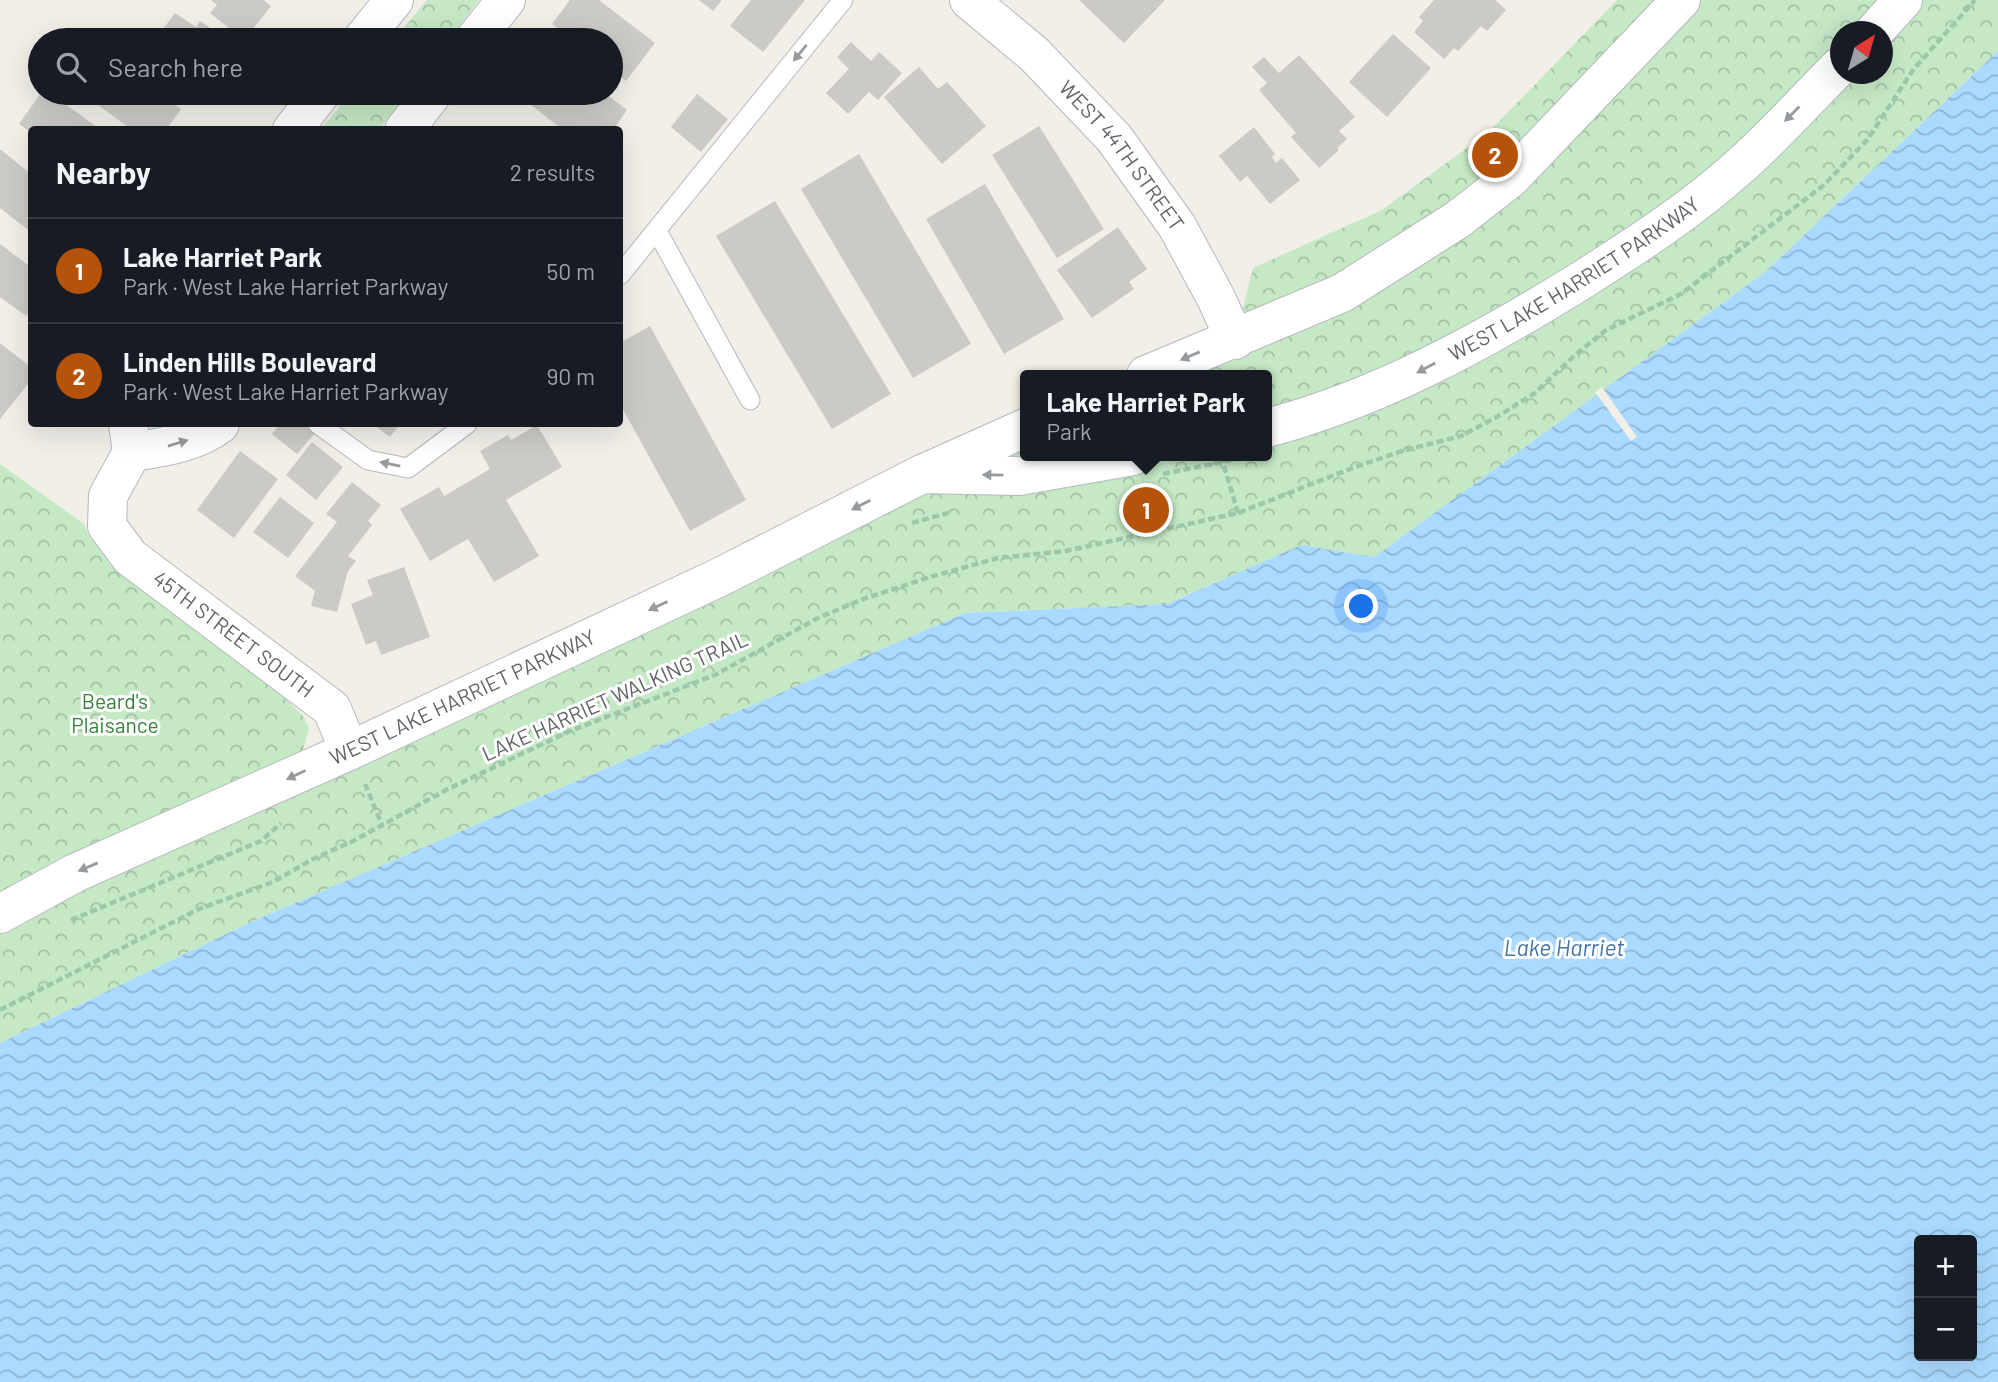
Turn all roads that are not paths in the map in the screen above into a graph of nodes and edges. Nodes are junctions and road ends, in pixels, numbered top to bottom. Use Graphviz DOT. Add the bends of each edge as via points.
graph roads {
  1 [pos="394,0"];
  2 [pos="506,0"];
  3 [pos="843,0"];
  4 [pos="969,0"];
  5 [pos="1903,0"];
  6 [pos="1668,4"];
  7 [pos="1884,21"];
  8 [pos="372,28"];
  9 [pos="484,28"];
  10 [pos="1830,76"];
  11 [pos="312,105"];
  12 [pos="424,105"];
  13 [pos="295,126"];
  14 [pos="407,126"];
  15 [pos="657,231"];
  16 [pos="623,271"];
  17 [pos="1235,340"];
  18 [pos="1159,370"];
  19 [pos="750,400"];
  20 [pos="216,427"];
  21 [pos="322,427"];
  22 [pos="463,427"];
  23 [pos="1272,427"];
  24 [pos="1020,430"];
  25 [pos="130,438"];
  26 [pos="1104,461"];
  27 [pos="922,474"];
  28 [pos="356,766"];
  29 [pos="0,914"];
  1 -- 8 [label="street"];
  2 -- 9 [label="street"];
  3 -- 15 [label="lane, one-way"];
  4 -- 17 [label="street, WEST 44TH STREET" via="1034,54 1114,138 1177,226"];
  5 -- 7 [label="street"];
  6 -- 17 [label="street" via="1511,178 1457,220 1342,293"];
  10 -- 23 [label="street, WEST LAKE HARRIET PARKWAY, one-way" via="1738,168 1639,244 1522,317 1410,377"];
  11 -- 13 [label="street"];
  12 -- 14 [label="street"];
  15 -- 16 [label="lane"];
  15 -- 19 [label="lane"];
  17 -- 18 [label="street, one-way"];
  25 -- 20 [label="street, one-way" via="167,447 206,435"];
  22 -- 21 [label="lane, one-way" via="408,468 368,460"];
  24 -- 27 [label="street, WEST LAKE HARRIET PARKWAY"];
  25 -- 28 [label="street, 45TH STREET SOUTH" via="108,496 107,526 130,557 332,709"];
  26 -- 27 [label="street, WEST LAKE HARRIET PARKWAY, one-way" via="1019,476"];
  27 -- 28 [label="street, WEST LAKE HARRIET PARKWAY, one-way"];
  28 -- 29 [label="street, WEST LAKE HARRIET PARKWAY, one-way" via="75,873"];
}
